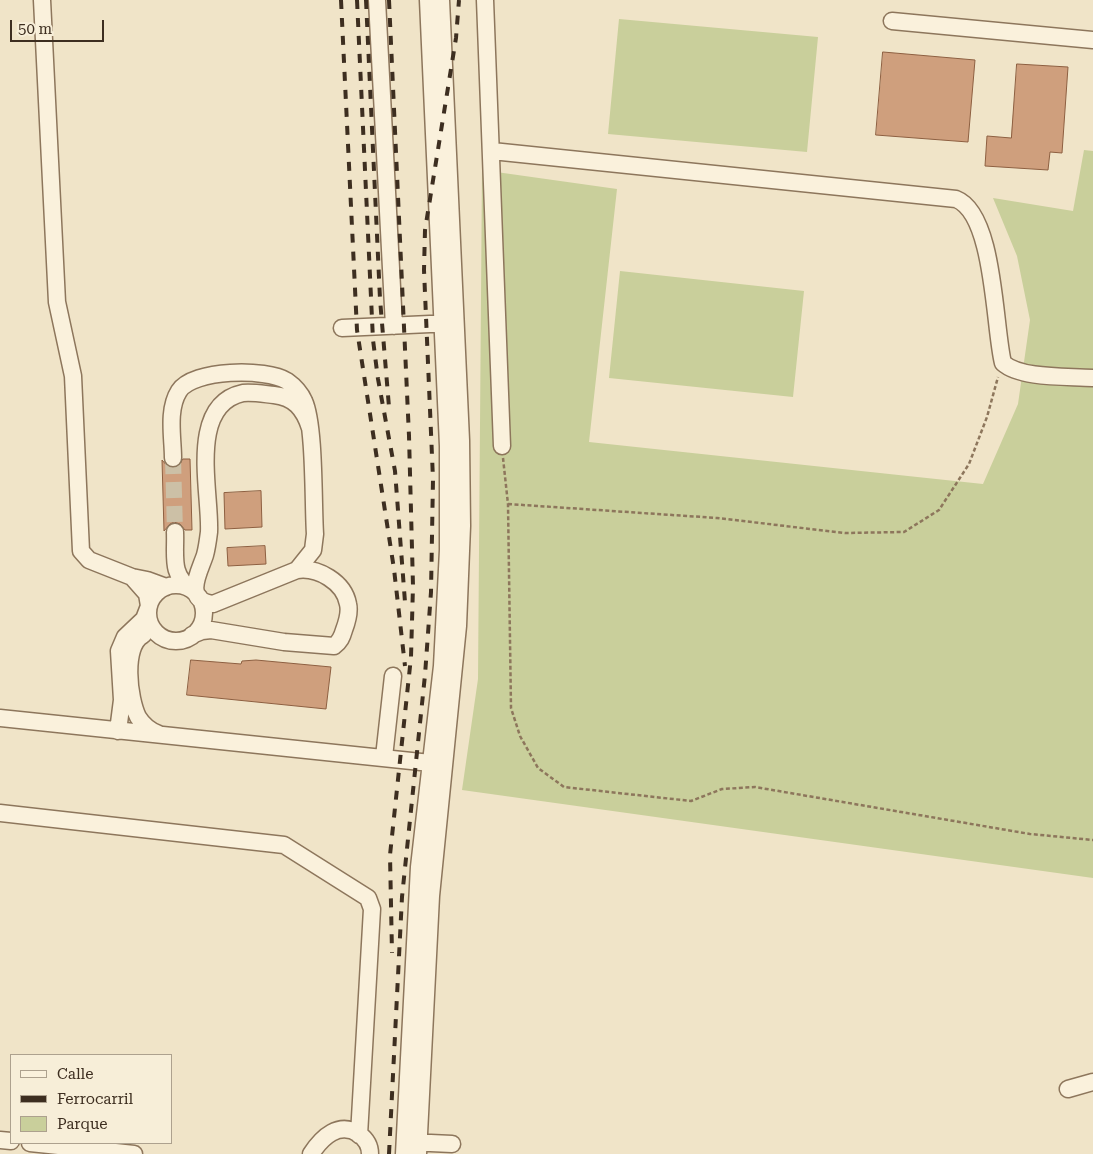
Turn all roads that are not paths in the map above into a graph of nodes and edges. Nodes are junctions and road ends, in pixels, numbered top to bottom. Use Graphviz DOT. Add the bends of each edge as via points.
graph roads {
  1 [pos="42,0"];
  2 [pos="377,0"];
  3 [pos="428,0"];
  4 [pos="441,0"];
  5 [pos="485,0"];
  6 [pos="892,21"];
  7 [pos="1093,40"];
  8 [pos="492,151"];
  9 [pos="449,323"];
  10 [pos="394,326"];
  11 [pos="342,328"];
  12 [pos="1093,378"];
  13 [pos="310,428"];
  14 [pos="502,446"];
  15 [pos="173,458"];
  16 [pos="175,532"];
  17 [pos="297,570"];
  18 [pos="132,577"];
  19 [pos="166,587"];
  20 [pos="194,592"];
  21 [pos="149,606"];
  22 [pos="192,635"];
  23 [pos="164,638"];
  24 [pos="393,676"];
  25 [pos="0,718"];
  26 [pos="118,731"];
  27 [pos="166,736"];
  28 [pos="384,757"];
  29 [pos="438,764"];
  30 [pos="0,813"];
  31 [pos="1093,1082"];
  32 [pos="1068,1089"];
  33 [pos="359,1135"];
  34 [pos="39,1144"];
  35 [pos="452,1144"];
  36 [pos="411,1148"];
  37 [pos="134,1154"];
  38 [pos="312,1154"];
  39 [pos="370,1154"];
  1 -- 18 [label="lane" via="57,302 73,376 81,551 89,560"];
  2 -- 10 [label="lane"];
  3 -- 9 [label="lane"];
  4 -- 9 [label="lane"];
  5 -- 8 [label="lane"];
  6 -- 7 [label="lane"];
  8 -- 12 [label="lane" via="964,202 983,241 991,272 1003,363 1010,370 1023,373"];
  8 -- 14 [label="lane"];
  9 -- 10 [label="lane"];
  9 -- 29 [label="lane" via="448,550"];
  10 -- 11 [label="lane"];
  13 -- 15 [label="lane" via="304,400 292,386 279,378 260,374 227,374 197,379 183,386 175,400"];
  13 -- 17 [label="lane" via="314,542 309,558"];
  13 -- 20 [label="lane" via="300,407 281,396 245,393 229,400 216,412 207,435 209,532"];
  16 -- 20 [label="lane" via="176,574"];
  17 -- 20 [label="lane" via="219,602 208,603"];
  17 -- 22 [label="lane" via="307,568 320,572 347,599 348,620 334,646 211,630"];
  18 -- 19 [label="lane"];
  18 -- 21 [label="lane" via="147,594"];
  19 -- 20 [label="lane" via="183,586"];
  19 -- 21 [label="lane"];
  20 -- 22 [label="lane" via="202,603 203,620"];
  21 -- 23 [label="lane" via="151,625"];
  21 -- 26 [label="lane" via="144,619 125,637 119,651 122,700"];
  22 -- 23 [label="lane" via="184,640"];
  23 -- 27 [label="lane" via="152,633 139,637 131,649 129,669 138,717 148,729"];
  24 -- 28 [label="lane"];
  25 -- 26 [label="lane"];
  26 -- 27 [label="lane"];
  27 -- 28 [label="lane"];
  28 -- 29 [label="lane"];
  29 -- 36 [label="lane" via="419,867"];
  30 -- 33 [label="lane" via="284,845 368,898 372,909"];
  31 -- 32 [label="lane"];
  33 -- 38 [label="lane" via="349,1130 335,1130"];
  33 -- 39 [label="lane" via="368,1144"];
  34 -- 37 [label="lane"];
  35 -- 36 [label="lane"];
}
